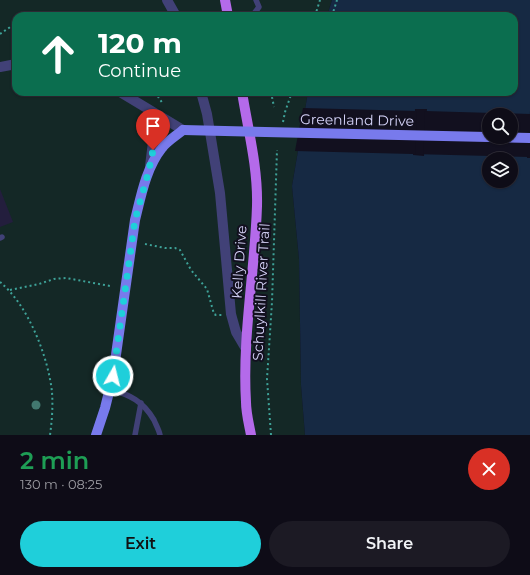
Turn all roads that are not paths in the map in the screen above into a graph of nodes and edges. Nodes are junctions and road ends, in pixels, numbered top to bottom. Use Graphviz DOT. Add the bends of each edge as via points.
graph roads {
  1 [pos="167,0"];
  2 [pos="225,0"];
  3 [pos="256,0"];
  4 [pos="174,12"];
  5 [pos="227,12"];
  6 [pos="255,12"];
  7 [pos="12,65"];
  8 [pos="0,67"];
  9 [pos="126,96"];
  10 [pos="202,96"];
  11 [pos="243,96"];
  12 [pos="152,113"];
  13 [pos="183,130"];
  14 [pos="530,138"];
  15 [pos="149,170"];
  16 [pos="246,349"];
  17 [pos="110,389"];
  18 [pos="140,403"];
  19 [pos="96,435"];
  20 [pos="135,435"];
  21 [pos="160,435"];
  22 [pos="251,435"];
  1 -- 4 [label="street"];
  2 -- 5 [label="main road"];
  3 -- 6 [label="lane" via="259,7"];
  7 -- 8 [label="street"];
  9 -- 12 [label="street"];
  10 -- 16 [label="street" via="220,193 231,314 236,332"];
  11 -- 16 [label="main road, Kelly Drive" via="256,170 257,205"];
  12 -- 13 [label="street"];
  12 -- 15 [label="street" via="154,134"];
  13 -- 14 [label="main road, Greenland Drive, bridge"];
  13 -- 15 [label="main road" via="162,147"];
  15 -- 17 [label="main road" via="135,220"];
  16 -- 22 [label="main road, Kelly Drive" via="246,403"];
  17 -- 18 [label="lane" via="128,395"];
  17 -- 19 [label="main road"];
  18 -- 20 [label="lane"];
  18 -- 21 [label="lane" via="150,413"];
}
